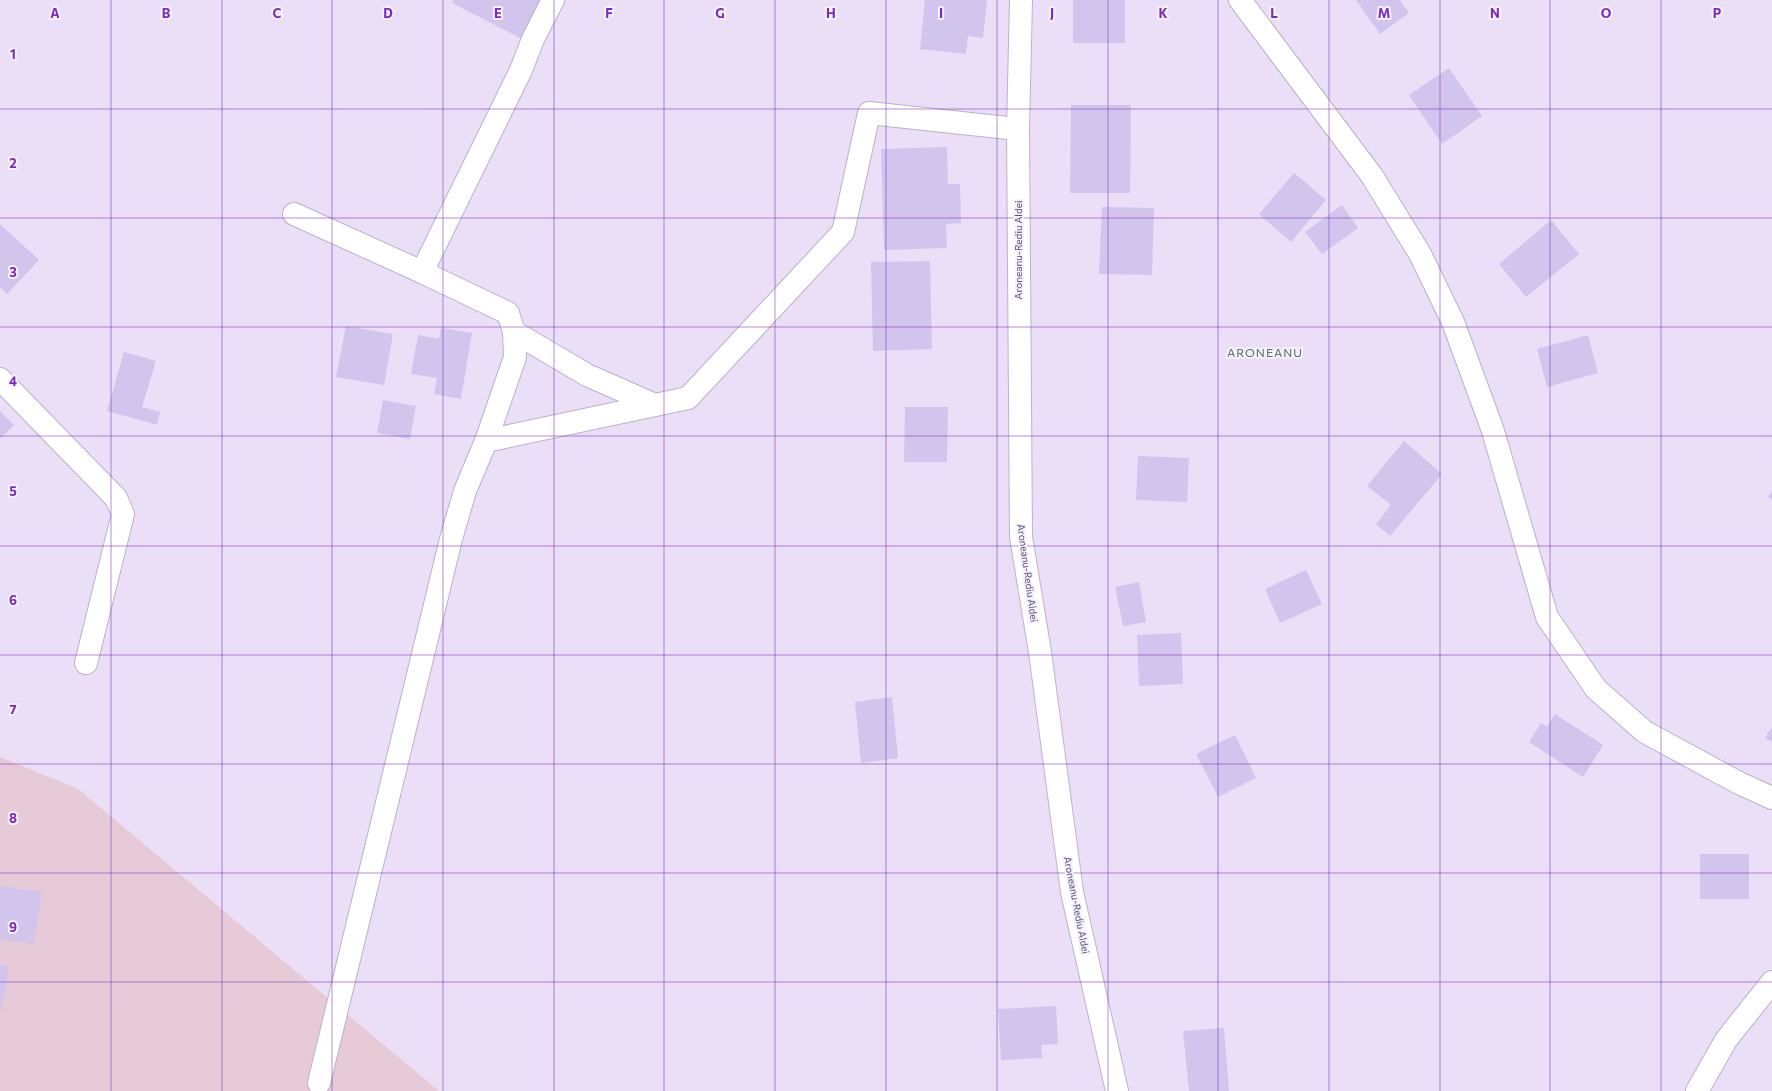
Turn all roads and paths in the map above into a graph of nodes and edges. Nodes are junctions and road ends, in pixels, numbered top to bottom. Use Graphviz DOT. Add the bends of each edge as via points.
graph roads {
  1 [pos="553,0"];
  2 [pos="1021,0"];
  3 [pos="1240,0"];
  4 [pos="1018,129"];
  5 [pos="294,214"];
  6 [pos="422,272"];
  7 [pos="514,332"];
  8 [pos="0,379"];
  9 [pos="655,405"];
  10 [pos="486,441"];
  11 [pos="86,664"];
  12 [pos="1772,798"];
  13 [pos="1772,982"];
  14 [pos="319,1083"];
  15 [pos="1117,1091"];
  16 [pos="1697,1091"];
  1 -- 6 [label="street"];
  2 -- 4 [label="street, Aroneanu-Rediu Aldei"];
  3 -- 12 [label="street" via="1372,176 1420,254 1453,322 1493,431 1547,617 1596,689 1645,732"];
  4 -- 9 [label="street" via="869,113 843,232 688,398"];
  4 -- 15 [label="street, Aroneanu-Rediu Aldei" via="1021,537 1040,652 1072,892"];
  5 -- 6 [label="street"];
  6 -- 7 [label="street" via="508,313"];
  7 -- 9 [label="street" via="587,375"];
  7 -- 10 [label="street" via="515,357"];
  8 -- 11 [label="street" via="116,498 123,514"];
  9 -- 10 [label="street"];
  10 -- 14 [label="street" via="465,491 451,539"];
  13 -- 16 [label="street" via="1726,1040"];
}
